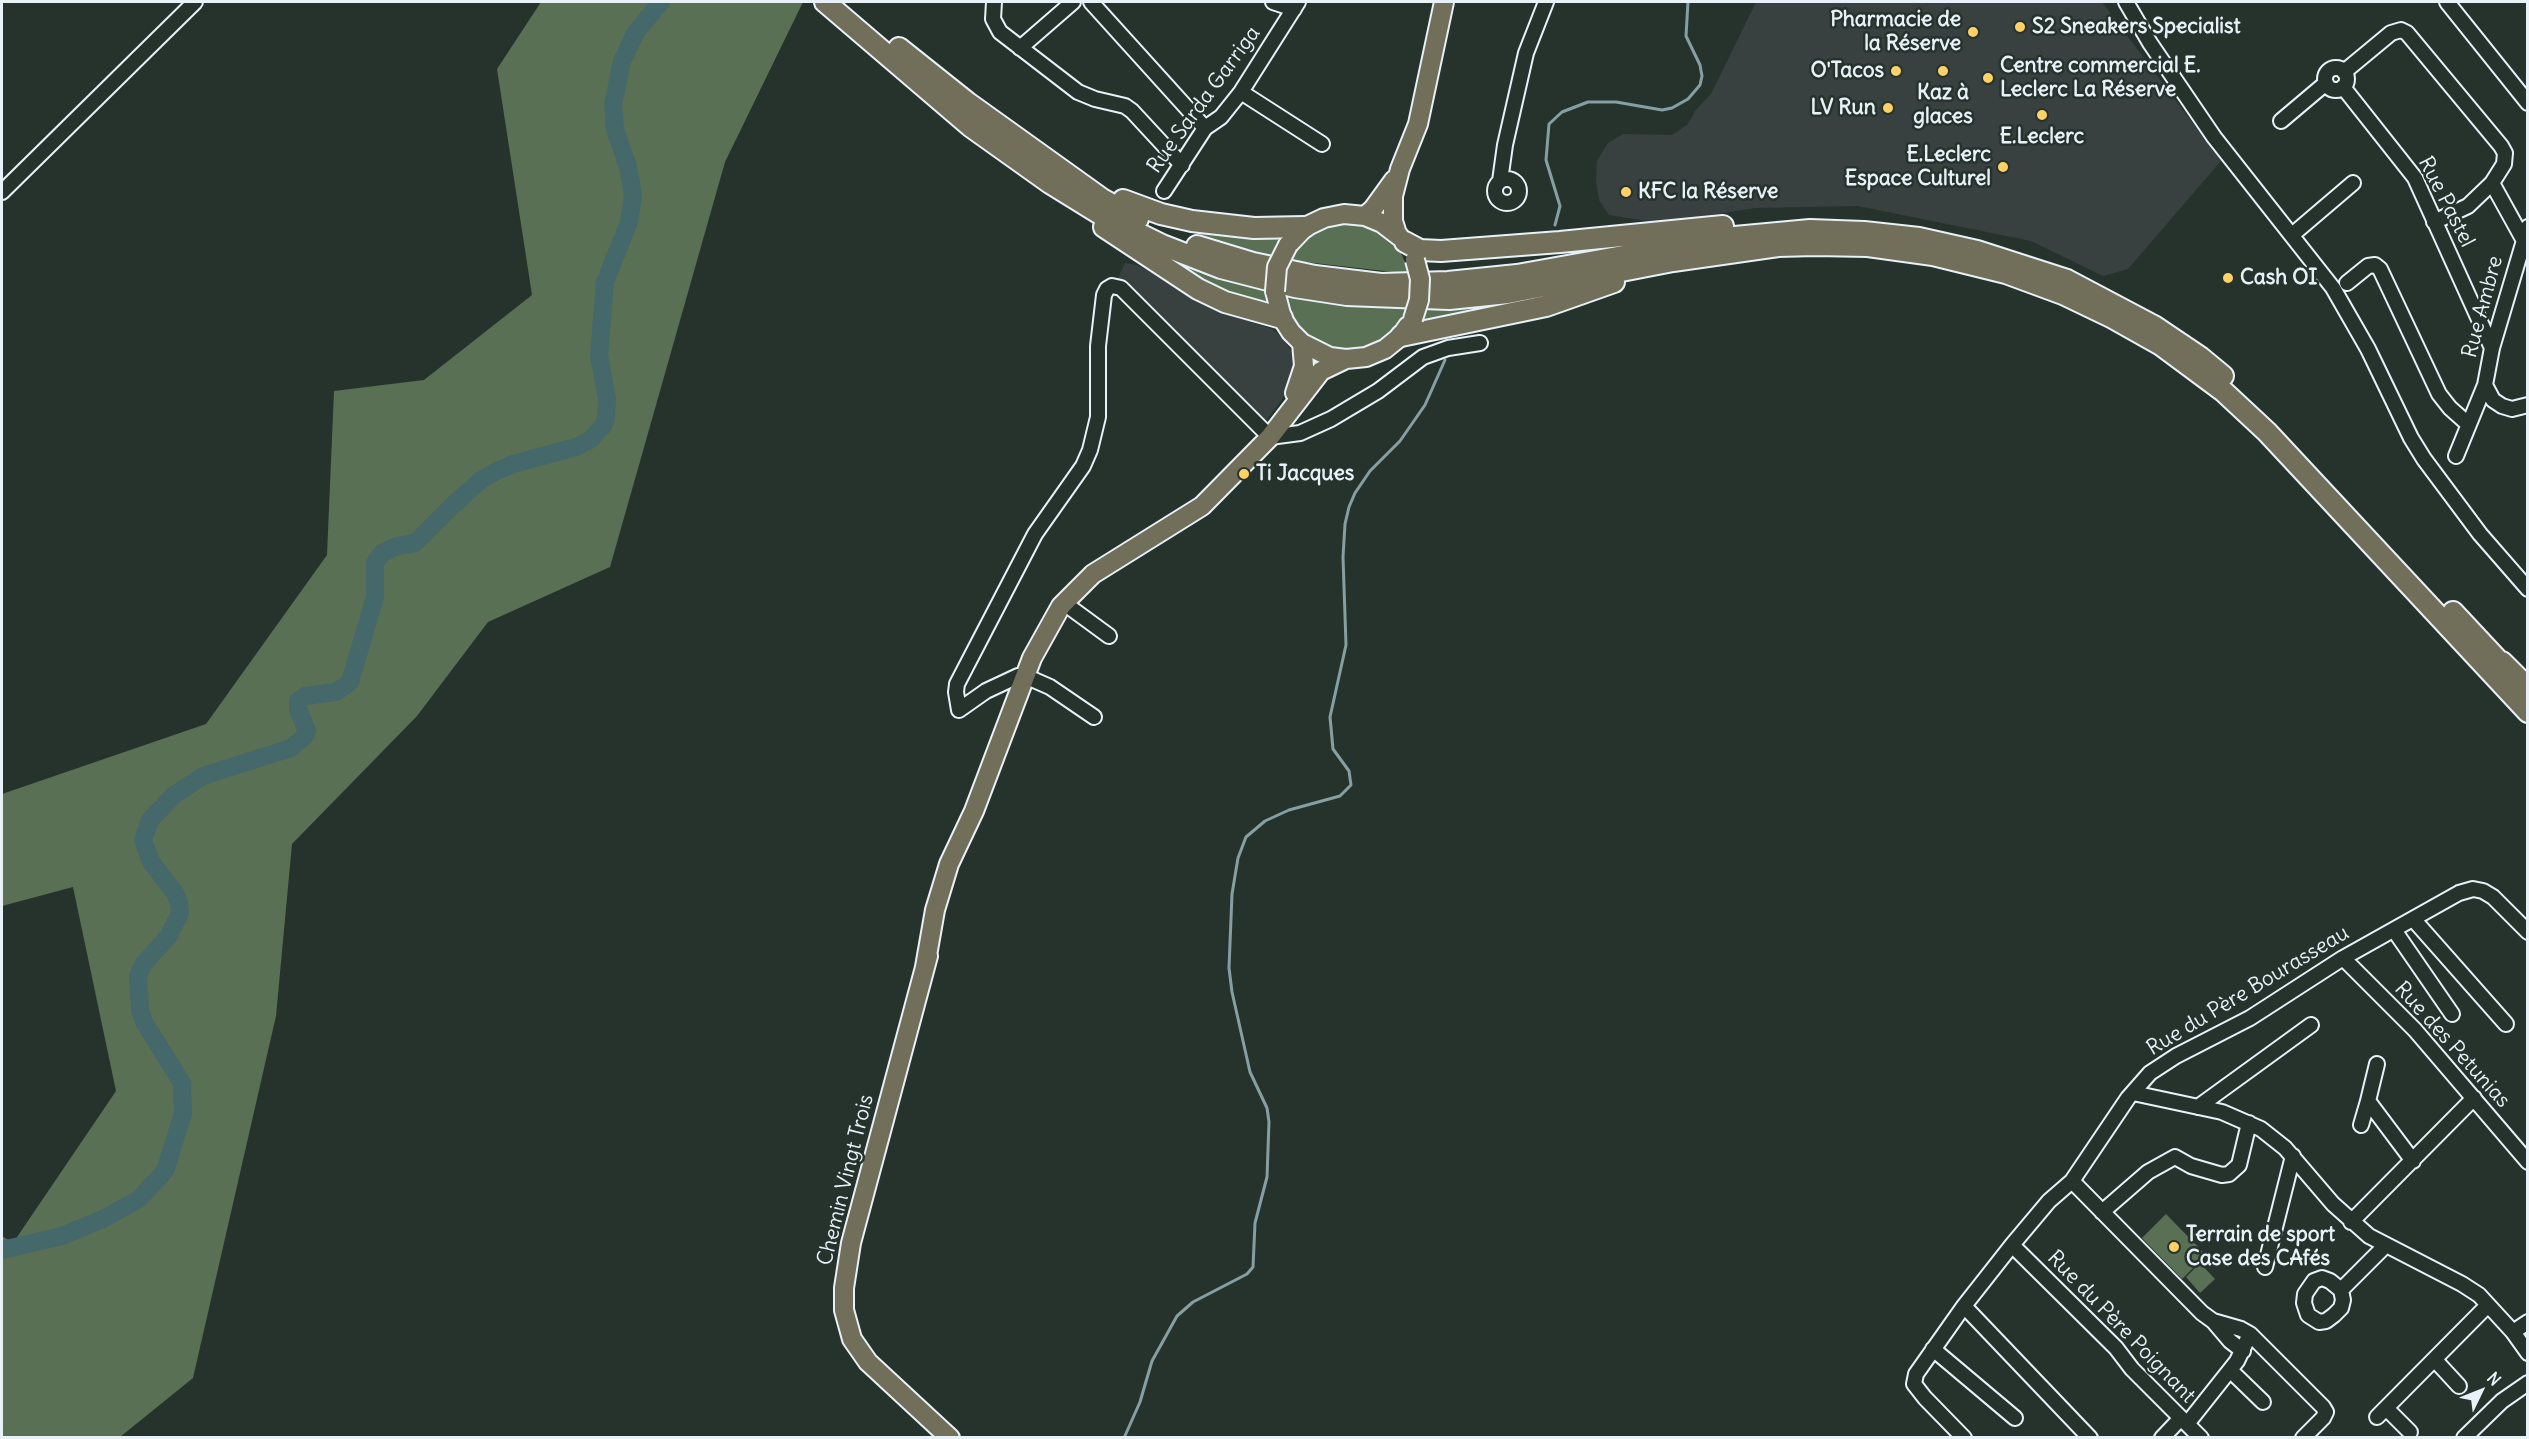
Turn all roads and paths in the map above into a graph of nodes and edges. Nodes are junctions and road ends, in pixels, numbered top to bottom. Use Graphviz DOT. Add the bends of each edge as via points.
graph roads {
  1 [pos="195,2"];
  2 [pos="825,2"];
  3 [pos="844,2"];
  4 [pos="994,2"];
  5 [pos="1073,2"];
  6 [pos="1090,2"];
  7 [pos="1273,2"];
  8 [pos="1444,2"];
  9 [pos="1546,2"];
  10 [pos="2126,2"];
  11 [pos="2447,2"];
  12 [pos="1296,5"];
  13 [pos="1020,48"];
  14 [pos="889,49"];
  15 [pos="2344,72"];
  16 [pos="2326,83"];
  17 [pos="2343,87"];
  18 [pos="1241,92"];
  19 [pos="2528,103"];
  20 [pos="2281,121"];
  21 [pos="970,126"];
  22 [pos="1205,128"];
  23 [pos="1322,144"];
  24 [pos="1053,163"];
  25 [pos="1182,165"];
  26 [pos="1400,169"];
  27 [pos="1500,181"];
  28 [pos="2353,183"];
  29 [pos="2492,183"];
  30 [pos="1164,191"];
  31 [pos="2,192"];
  32 [pos="1365,216"];
  33 [pos="2434,222"];
  34 [pos="1305,227"];
  35 [pos="1810,230"];
  36 [pos="2292,235"];
  37 [pos="2526,235"];
  38 [pos="1401,238"];
  39 [pos="1673,261"];
  40 [pos="2347,283"];
  41 [pos="1282,318"];
  42 [pos="1401,336"];
  43 [pos="1302,343"];
  44 [pos="1480,343"];
  45 [pos="2492,348"];
  46 [pos="1346,359"];
  47 [pos="2485,386"];
  48 [pos="2528,405"];
  49 [pos="1285,416"];
  50 [pos="2468,424"];
  51 [pos="1270,436"];
  52 [pos="2456,456"];
  53 [pos="2528,589"];
  54 [pos="1064,603"];
  55 [pos="1109,636"];
  56 [pos="1025,676"];
  57 [pos="2528,690"];
  58 [pos="2528,712"];
  59 [pos="1094,717"];
  60 [pos="2414,920"];
  61 [pos="2394,930"];
  62 [pos="2528,932"];
  63 [pos="2343,958"];
  64 [pos="2452,1014"];
  65 [pos="2506,1024"];
  66 [pos="2311,1026"];
  67 [pos="2377,1064"];
  68 [pos="2133,1093"];
  69 [pos="2474,1098"];
  70 [pos="2368,1101"];
  71 [pos="2198,1107"];
  72 [pos="2249,1123"];
  73 [pos="2361,1125"];
  74 [pos="2293,1156"];
  75 [pos="2413,1161"];
  76 [pos="2528,1162"];
  77 [pos="2072,1181"];
  78 [pos="2102,1212"];
  79 [pos="2351,1222"];
  80 [pos="2012,1245"];
  81 [pos="2385,1246"];
  82 [pos="2265,1267"];
  83 [pos="2341,1290"];
  84 [pos="2488,1305"];
  85 [pos="1964,1306"];
  86 [pos="2213,1321"];
  87 [pos="2528,1322"];
  88 [pos="2513,1332"];
  89 [pos="2250,1334"];
  90 [pos="1933,1348"];
  91 [pos="2243,1351"];
  92 [pos="2528,1353"];
  93 [pos="2435,1360"];
  94 [pos="2230,1370"];
  95 [pos="2528,1383"];
  96 [pos="2459,1386"];
  97 [pos="2263,1402"];
  98 [pos="2015,1418"];
  99 [pos="2184,1421"];
  100 [pos="2410,1432"];
  101 [pos="950,1437"];
  102 [pos="1964,1437"];
  103 [pos="2090,1437"];
  104 [pos="2162,1437"];
  105 [pos="2201,1437"];
  106 [pos="2303,1437"];
  107 [pos="2464,1437"];
  1 -- 31 [label="street"];
  2 -- 14 [label="highway"];
  3 -- 14 [label="highway"];
  4 -- 13 [label="street" via="993,19 1000,32"];
  5 -- 13 [label="street"];
  6 -- 22 [label="street"];
  7 -- 12 [label="street"];
  8 -- 26 [label="main road" via="1418,124"];
  9 -- 27 [label="street" via="1526,53"];
  10 -- 36 [label="street" via="2214,137"];
  11 -- 19 [label="street"];
  12 -- 18 [label="street, Rue Sarda Garriga"];
  13 -- 25 [label="street" via="1078,92 1132,111"];
  14 -- 21 [label="highway"];
  14 -- 24 [label="highway"];
  15 -- 16 [label="street" via="2332,69"];
  15 -- 17 [label="street" via="2347,82"];
  15 -- 29 [label="street" via="2391,33 2408,33 2505,153 2504,164"];
  16 -- 17 [label="street" via="2334,90"];
  16 -- 20 [label="street"];
  17 -- 33 [label="street, Rue Pastel" via="2415,178"];
  18 -- 22 [label="street, Rue Sarda Garriga" via="1221,117"];
  18 -- 23 [label="street"];
  21 -- 39 [label="highway" via="1105,217 1221,268 1295,287 1347,295 1449,299 1508,293"];
  21 -- 41 [label="highway" via="1049,189 1198,289 1225,302"];
  22 -- 25 [label="street, Rue Sarda Garriga"];
  24 -- 34 [label="highway" via="1098,189 1161,214 1254,228"];
  24 -- 35 [label="highway" via="1143,223 1200,247 1315,276 1381,284 1516,275 1724,238"];
  25 -- 30 [label="street, Rue Sarda Garriga"];
  26 -- 32 [label="main road"];
  26 -- 38 [label="main road" via="1393,196 1393,221"];
  28 -- 36 [label="street"];
  29 -- 33 [label="street" via="2468,206"];
  29 -- 37 [label="street"];
  32 -- 34 [label="main road" via="1344,214"];
  32 -- 38 [label="main road" via="1383,223"];
  33 -- 45 [label="street, Rue Pastel"];
  34 -- 41 [label="main road, bridge" via="1288,245 1278,267 1275,291"];
  35 -- 38 [label="highway" via="1751,224 1441,251 1420,249"];
  35 -- 57 [label="highway" via="1919,238 1977,251 2067,280 2154,326 2200,357 2285,433"];
  36 -- 53 [label="street" via="2346,308 2424,459 2480,534"];
  37 -- 45 [label="street, Rue Ambre"];
  38 -- 42 [label="main road, bridge" via="1415,260 1420,279 1413,319"];
  39 -- 42 [label="highway" via="1546,306"];
  39 -- 58 [label="highway" via="1778,246 1868,246 1933,255 2006,273 2113,318 2161,345 2214,384 2267,432"];
  40 -- 50 [label="street" via="2368,266 2374,264 2380,269 2439,394"];
  41 -- 43 [label="main road"];
  42 -- 46 [label="main road" via="1376,353"];
  43 -- 46 [label="main road" via="1315,352"];
  43 -- 49 [label="main road, Chemin Vingt Trois" via="1304,371"];
  44 -- 51 [label="street" via="1423,357 1332,419 1300,432"];
  45 -- 47 [label="street, Rue Ambre"];
  46 -- 49 [label="main road, Chemin Vingt Trois" via="1320,370"];
  47 -- 48 [label="street, Rue Ambre" via="2502,406 2512,409"];
  47 -- 50 [label="street, Rue Ambre"];
  49 -- 51 [label="main road, Chemin Vingt Trois"];
  50 -- 52 [label="street, Rue Ambre"];
  51 -- 54 [label="main road, Chemin Vingt Trois" via="1202,506 1093,574"];
  51 -- 56 [label="street" via="1121,288 1107,289 1098,346 1098,417 1090,450 1035,534 957,684 959,710 986,692"];
  54 -- 55 [label="street"];
  54 -- 56 [label="main road, Chemin Vingt Trois" via="1040,640"];
  56 -- 59 [label="street" via="1050,687"];
  56 -- 101 [label="main road, Chemin Vingt Trois" via="974,811 924,967 845,1278 844,1310 852,1339 868,1362"];
  60 -- 61 [label="street, Rue du Père Bourasseau"];
  60 -- 62 [label="street, Rue du Père Bourasseau" via="2473,889 2493,897"];
  60 -- 65 [label="street"];
  61 -- 63 [label="street, Rue du Père Bourasseau"];
  61 -- 64 [label="street"];
  63 -- 68 [label="street, Rue du Père Bourasseau" via="2250,1018 2176,1056 2150,1073"];
  63 -- 69 [label="street, Rue des Petunias" via="2415,1030"];
  66 -- 71 [label="street"];
  67 -- 70 [label="street"];
  68 -- 71 [label="street"];
  68 -- 77 [label="street, Rue du Père Bourasseau"];
  69 -- 75 [label="street"];
  69 -- 76 [label="street, Rue des Petunias"];
  70 -- 73 [label="street"];
  70 -- 75 [label="street"];
  71 -- 72 [label="street"];
  72 -- 74 [label="street"];
  72 -- 78 [label="street" via="2239,1165 2229,1174 2191,1166 2175,1157 2148,1172"];
  74 -- 79 [label="street"];
  74 -- 82 [label="street"];
  75 -- 79 [label="street"];
  77 -- 78 [label="street"];
  77 -- 80 [label="street, Rue du Père Bourasseau" via="2049,1201"];
  78 -- 86 [label="street"];
  79 -- 81 [label="street"];
  80 -- 85 [label="street, Rue du Père Bourasseau"];
  80 -- 99 [label="street, Rue du Père Poignant"];
  81 -- 83 [label="street"];
  81 -- 84 [label="street" via="2462,1284"];
  84 -- 88 [label="street"];
  84 -- 93 [label="street"];
  85 -- 90 [label="street, Rue du Père Bourasseau"];
  85 -- 103 [label="street"];
  86 -- 89 [label="street"];
  86 -- 91 [label="street"];
  87 -- 88 [label="street"];
  88 -- 92 [label="street"];
  89 -- 91 [label="street"];
  89 -- 106 [label="street" via="2326,1412"];
  90 -- 98 [label="street"];
  90 -- 102 [label="street, Rue du Père Bourasseau" via="1914,1384"];
  91 -- 94 [label="street"];
  93 -- 96 [label="street"];
  93 -- 100 [label="street" via="2381,1412"];
  94 -- 97 [label="street"];
  94 -- 99 [label="street"];
  95 -- 107 [label="street" via="2493,1408"];
  99 -- 104 [label="street"];
  99 -- 105 [label="street, Rue du Père Poignant"];
}
